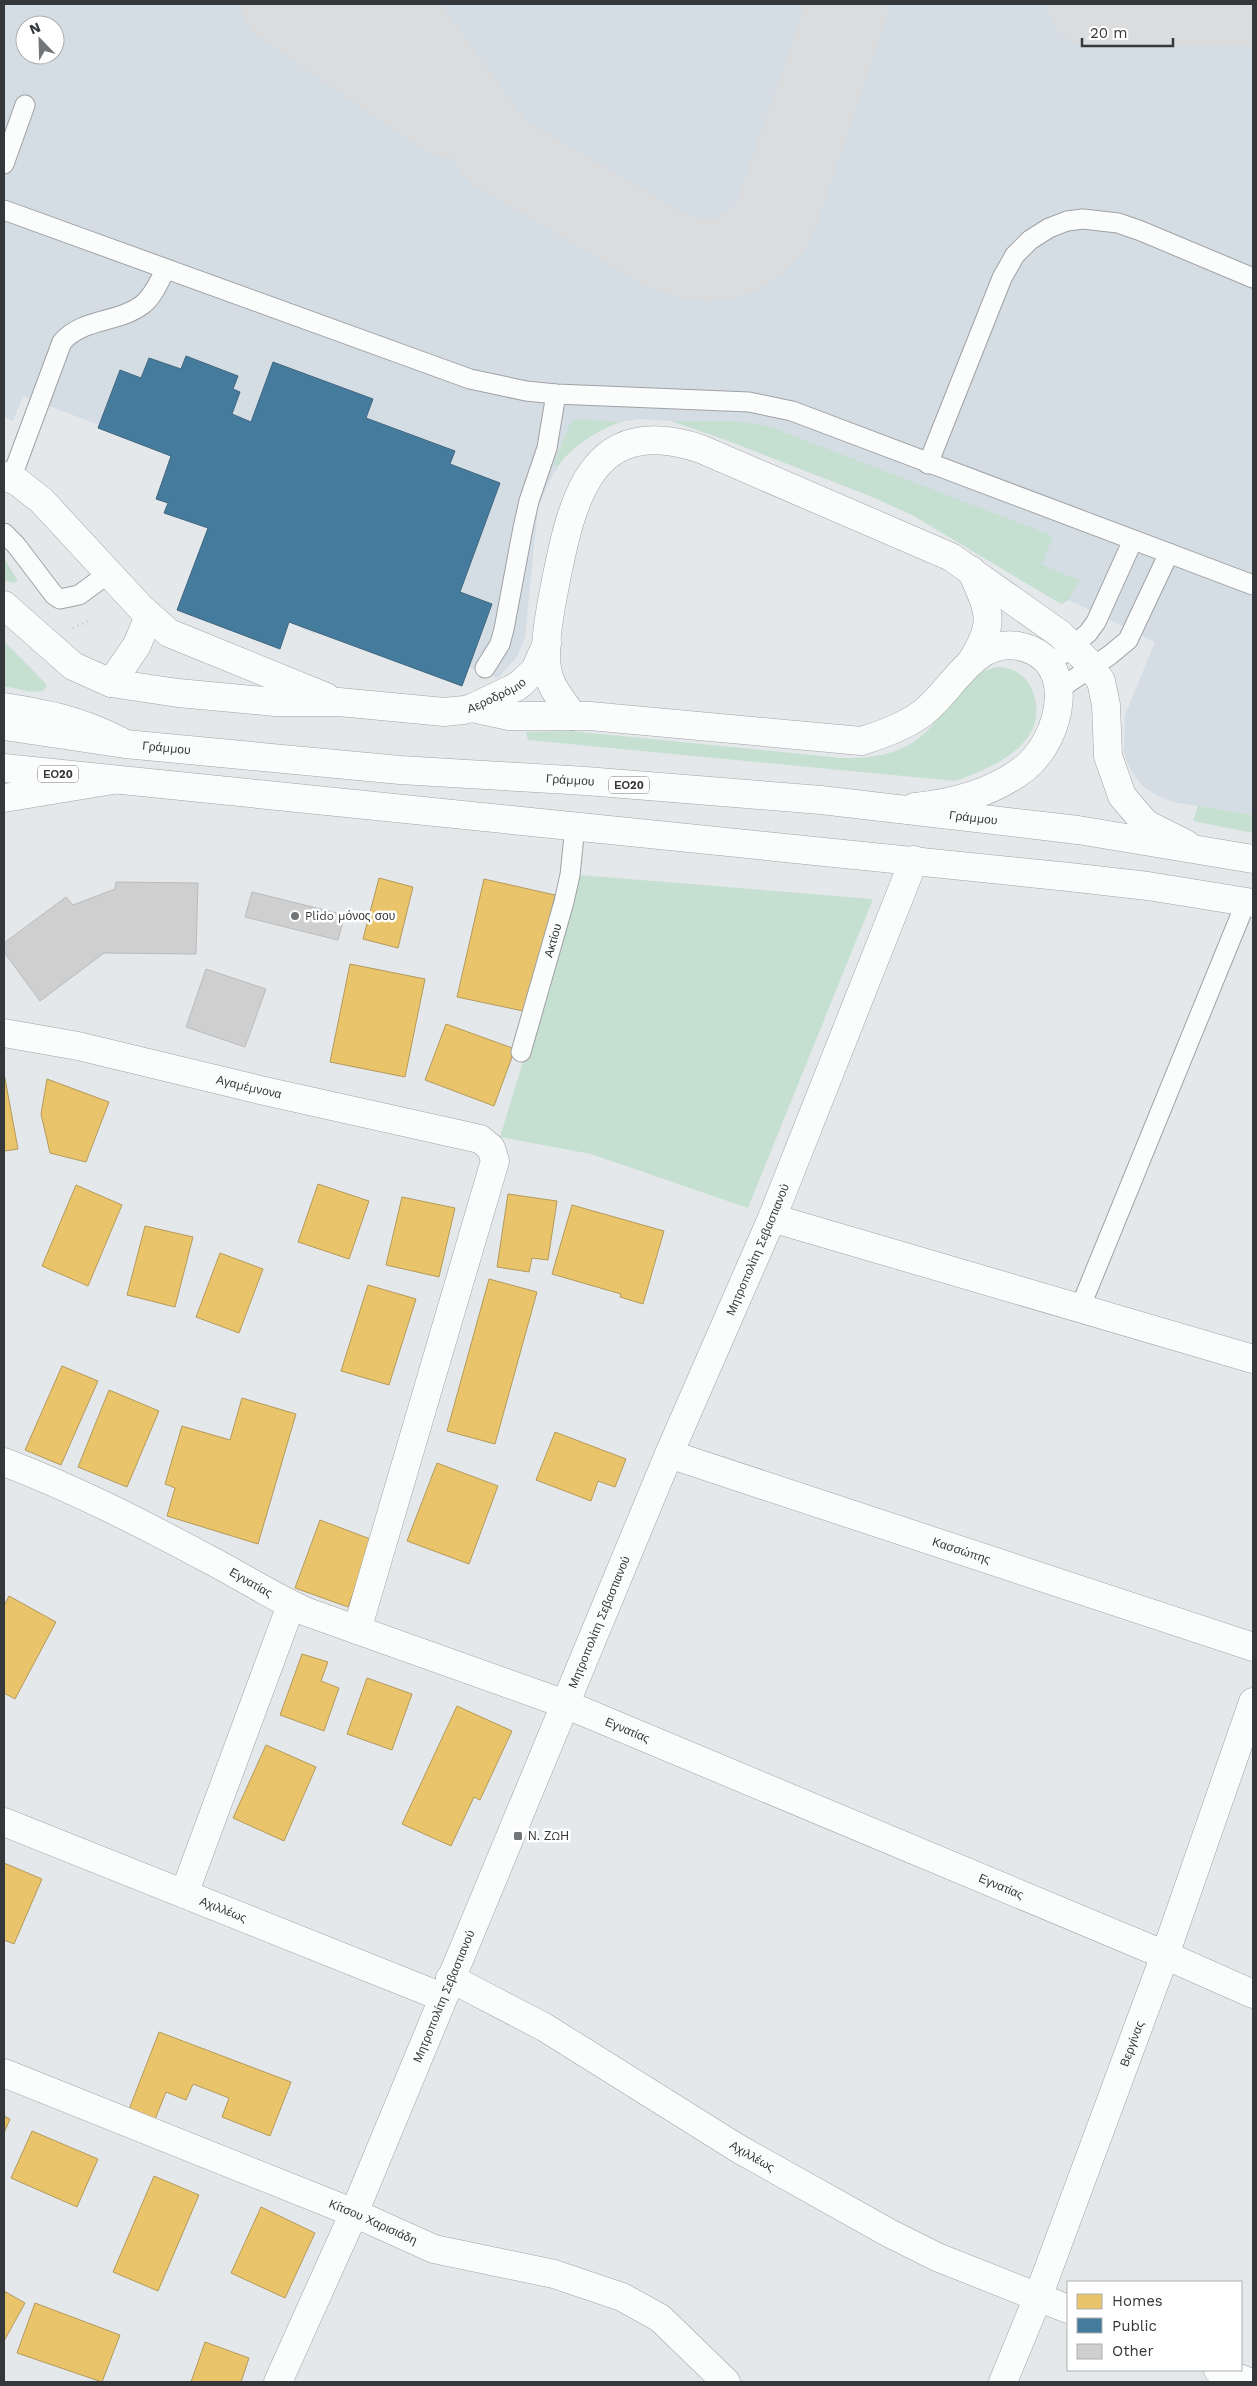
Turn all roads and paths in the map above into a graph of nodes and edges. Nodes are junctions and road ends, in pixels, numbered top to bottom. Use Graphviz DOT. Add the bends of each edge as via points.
graph roads {
  1 [pos="25,105"];
  2 [pos="4,164"];
  3 [pos="4,210"];
  4 [pos="166,269"];
  5 [pos="1253,278"];
  6 [pos="556,394"];
  7 [pos="928,464"];
  8 [pos="7,477"];
  9 [pos="4,533"];
  10 [pos="1133,540"];
  11 [pos="1169,553"];
  12 [pos="971,570"];
  13 [pos="109,572"];
  14 [pos="1253,585"];
  15 [pos="4,605"];
  16 [pos="149,616"];
  17 [pos="547,642"];
  18 [pos="1073,646"];
  19 [pos="971,662"];
  20 [pos="1092,667"];
  21 [pos="485,668"];
  22 [pos="1055,677"];
  23 [pos="111,683"];
  24 [pos="339,702"];
  25 [pos="4,708"];
  26 [pos="472,708"];
  27 [pos="582,716"];
  28 [pos="4,726"];
  29 [pos="125,744"];
  30 [pos="4,768"];
  31 [pos="112,780"];
  32 [pos="4,798"];
  33 [pos="886,808"];
  34 [pos="574,826"];
  35 [pos="1206,852"];
  36 [pos="1253,859"];
  37 [pos="914,860"];
  38 [pos="1250,902"];
  39 [pos="4,1033"];
  40 [pos="521,1052"];
  41 [pos="772,1218"];
  42 [pos="1080,1308"];
  43 [pos="1253,1359"];
  44 [pos="669,1454"];
  45 [pos="4,1462"];
  46 [pos="291,1605"];
  47 [pos="357,1630"];
  48 [pos="1253,1647"];
  49 [pos="1253,1702"];
  50 [pos="565,1704"];
  51 [pos="4,1822"];
  52 [pos="184,1894"];
  53 [pos="1164,1954"];
  54 [pos="446,1988"];
  55 [pos="1253,1994"];
  56 [pos="4,2073"];
  57 [pos="354,2213"];
  58 [pos="1038,2297"];
  59 [pos="1067,2309"];
  60 [pos="1220,2371"];
  61 [pos="278,2382"];
  62 [pos="726,2382"];
  63 [pos="1003,2382"];
  64 [pos="1248,2382"];
  1 -- 2 [label="lane"];
  3 -- 4 [label="lane"];
  4 -- 6 [label="lane" via="450,374"];
  4 -- 8 [label="lane" via="153,293 141,306 83,326 62,342"];
  5 -- 7 [label="lane" via="1118,224 1083,219 1049,228 1015,255 1002,278"];
  6 -- 7 [label="lane" via="749,402 779,407 820,420"];
  6 -- 21 [label="lane" via="547,448 523,528 504,629"];
  7 -- 10 [label="lane"];
  8 -- 13 [label="main road" via="42,501"];
  9 -- 13 [label="lane" via="60,599 84,593"];
  10 -- 11 [label="lane"];
  10 -- 18 [label="lane" via="1096,622 1088,634"];
  11 -- 14 [label="lane"];
  11 -- 20 [label="lane" via="1128,640"];
  12 -- 17 [label="main road" via="951,557 701,449 652,440 627,444 598,462 570,517 554,590"];
  12 -- 18 [label="main road"];
  12 -- 19 [label="main road" via="984,601 988,632"];
  13 -- 16 [label="main road"];
  15 -- 23 [label="main road" via="73,666"];
  16 -- 23 [label="main road" via="138,644"];
  16 -- 24 [label="main road" via="182,640"];
  17 -- 26 [label="main road, Αεροδρόμιο" via="535,670 526,679 509,692"];
  17 -- 27 [label="main road, Αεροδρόμιο" via="549,679"];
  18 -- 20 [label="main road"];
  18 -- 22 [label="lane"];
  19 -- 22 [label="main road" via="992,648 1011,646 1027,649"];
  19 -- 27 [label="main road" via="921,715 886,733 861,741"];
  20 -- 22 [label="lane"];
  20 -- 35 [label="main road" via="1104,689 1107,750 1122,796 1146,824 1170,838"];
  22 -- 33 [label="main road" via="1057,711 1045,741 1032,761 1013,776 963,799"];
  23 -- 24 [label="main road" via="226,698"];
  24 -- 26 [label="main road" via="444,712"];
  25 -- 29 [label="main road" via="72,720"];
  26 -- 27 [label="main road, Αεροδρόμιο" via="509,716"];
  28 -- 29 [label="main road, Γράμμου / ΕΟ20"];
  29 -- 33 [label="main road, Γράμμου / ΕΟ20" via="400,770 694,790"];
  30 -- 31 [label="main road, ΕΟ20"];
  31 -- 32 [label="main road"];
  31 -- 34 [label="main road, ΕΟ20"];
  33 -- 35 [label="main road, Γράμμου / ΕΟ20" via="1078,830"];
  34 -- 37 [label="main road, ΕΟ20"];
  34 -- 40 [label="lane, Ακτίου" via="564,902"];
  35 -- 36 [label="main road, Γράμμου / ΕΟ20"];
  37 -- 38 [label="main road, ΕΟ20" via="1138,885"];
  37 -- 41 [label="main road, Μητροπολίτη Σεβαστιανού"];
  38 -- 42 [label="lane"];
  39 -- 47 [label="main road, Αγαμέμνονα" via="78,1046 480,1139 492,1148 495,1161"];
  41 -- 42 [label="main road"];
  41 -- 44 [label="main road, Μητροπολίτη Σεβαστιανού"];
  42 -- 43 [label="main road"];
  44 -- 48 [label="main road, Κασσώπης"];
  44 -- 50 [label="main road, Μητροπολίτη Σεβαστιανού"];
  45 -- 46 [label="main road, Εγνατίας" via="109,1508"];
  46 -- 47 [label="main road, Εγνατίας"];
  46 -- 52 [label="main road"];
  47 -- 50 [label="main road, Εγνατίας"];
  49 -- 53 [label="main road, Βεργίνας"];
  50 -- 53 [label="main road, Εγνατίας"];
  50 -- 54 [label="main road, Μητροπολίτη Σεβαστιανού"];
  51 -- 52 [label="main road, Αχιλλέως"];
  52 -- 54 [label="main road, Αχιλλέως"];
  53 -- 55 [label="main road, Εγνατίας"];
  53 -- 58 [label="main road, Βεργίνας"];
  54 -- 57 [label="main road, Μητροπολίτη Σεβαστιανού"];
  54 -- 58 [label="main road, Αχιλλέως" via="544,2027 674,2110 833,2203 937,2257"];
  56 -- 57 [label="main road, Κίτσου Χαρισιάδη"];
  57 -- 61 [label="main road, Μητροπολίτη Σεβαστιανού"];
  57 -- 62 [label="main road, Κίτσου Χαρισιάδη" via="434,2248 554,2274 622,2297 660,2318"];
  58 -- 59 [label="main road, Αχιλλέως"];
  58 -- 63 [label="main road, Βεργίνας"];
  60 -- 64 [label="main road"];
}
